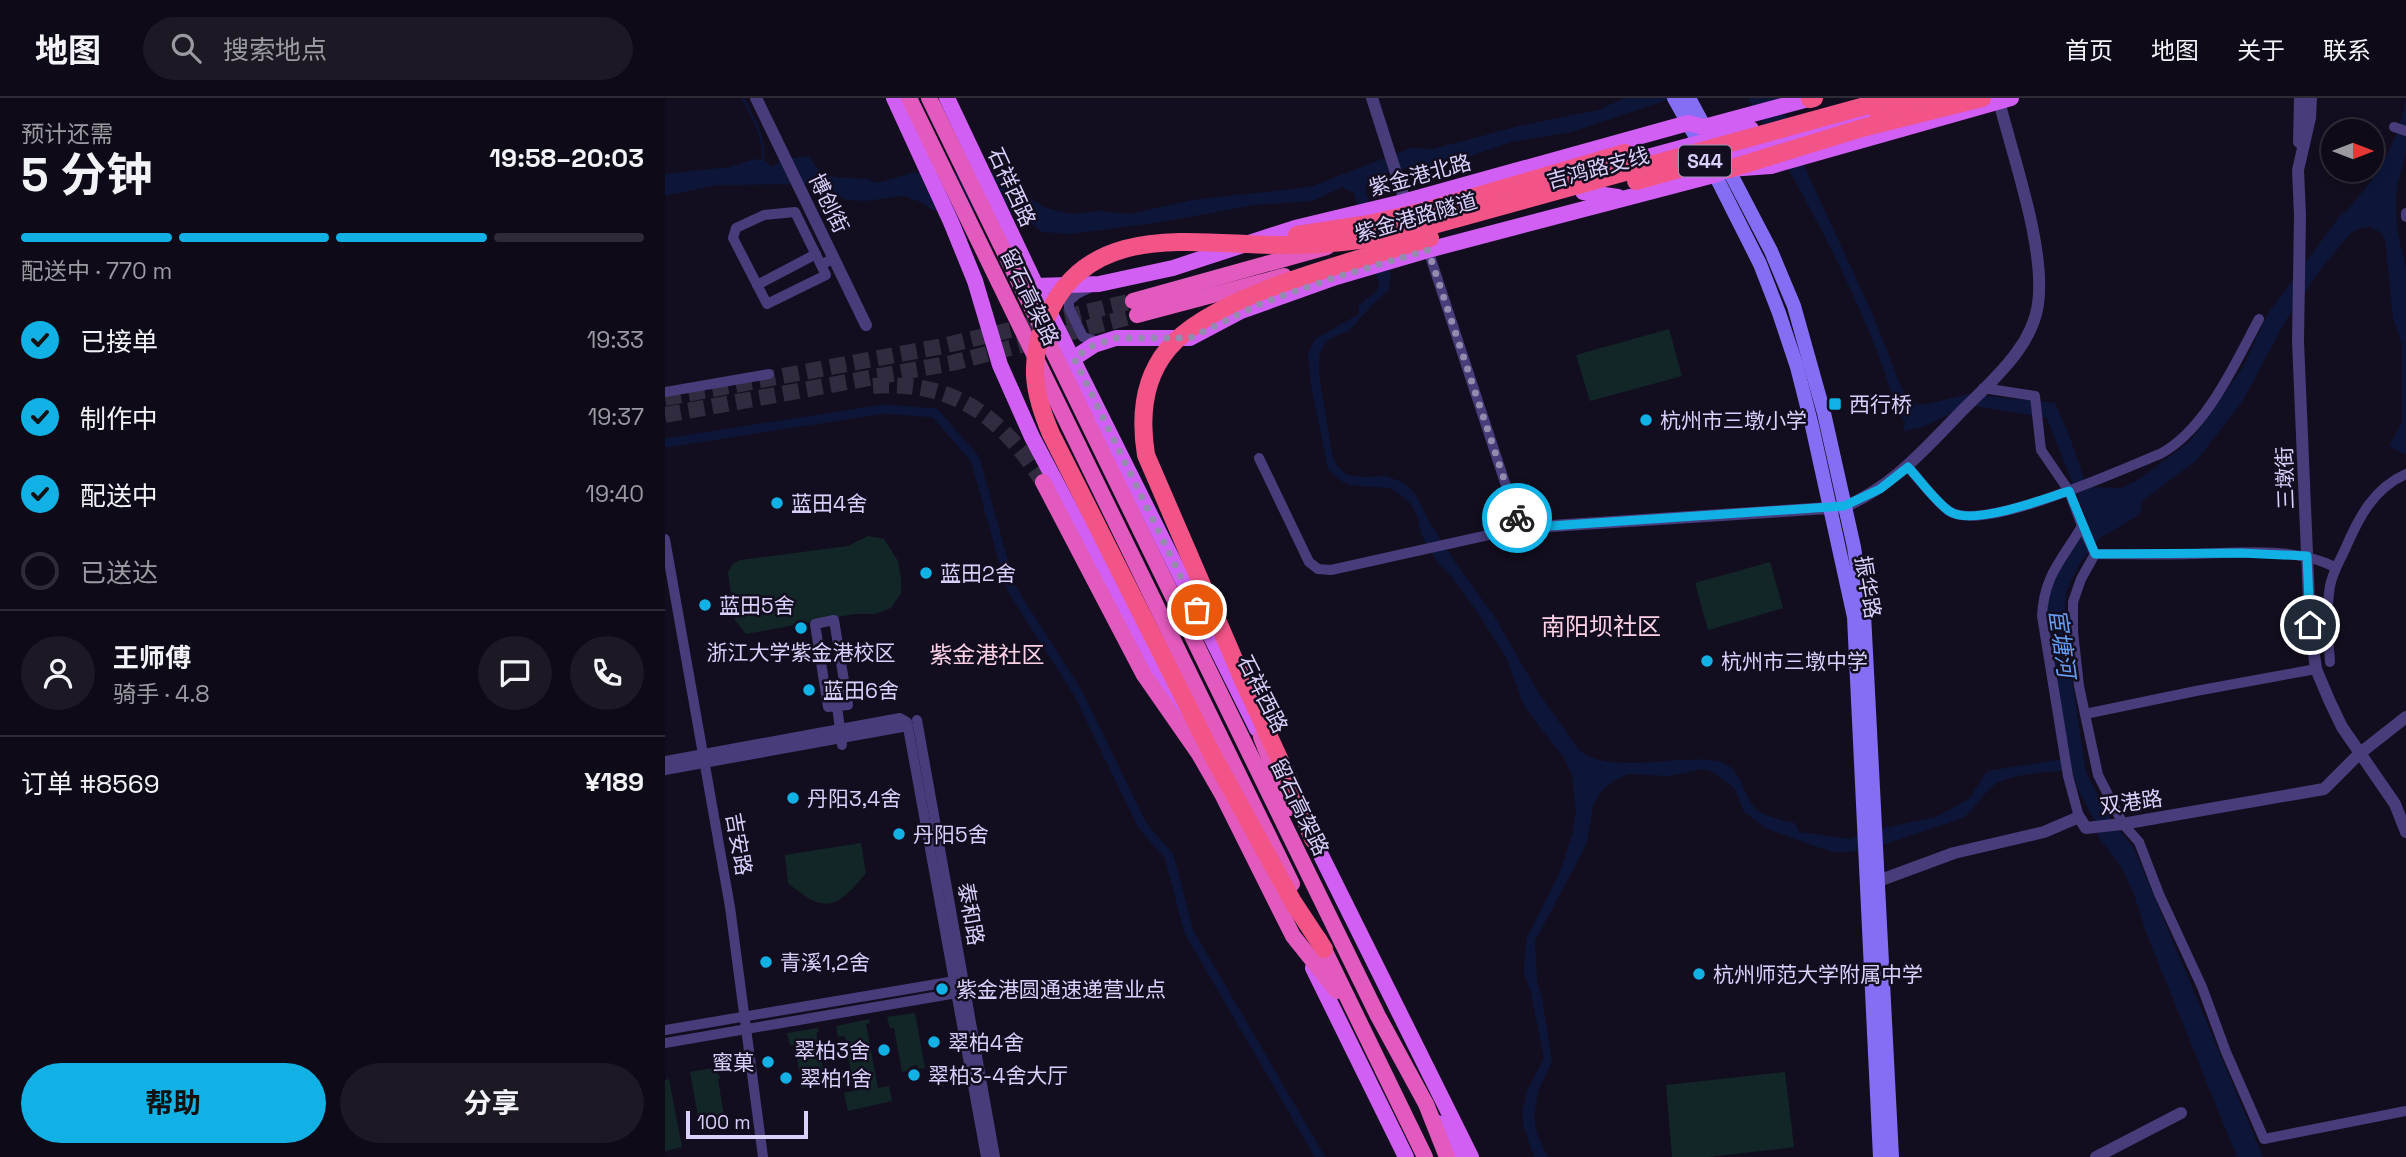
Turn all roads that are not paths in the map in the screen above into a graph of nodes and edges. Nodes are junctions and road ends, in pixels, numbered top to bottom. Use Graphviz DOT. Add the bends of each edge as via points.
graph roads {
  1 [pos="756,98"];
  2 [pos="894,98"];
  3 [pos="909,98"];
  4 [pos="929,98"];
  5 [pos="947,98"];
  6 [pos="1372,98"];
  7 [pos="1883,98"];
  8 [pos="1893,98"];
  9 [pos="1936,98"];
  10 [pos="2300,98"];
  11 [pos="2311,98"];
  12 [pos="1997,99"];
  13 [pos="1684,102"];
  14 [pos="1812,102"];
  15 [pos="2394,127"];
  16 [pos="2406,131"];
  17 [pos="1699,133"];
  18 [pos="1625,153"];
  19 [pos="1717,164"];
  20 [pos="933,165"];
  21 [pos="2298,170"];
  22 [pos="1581,184"];
  23 [pos="1627,198"];
  24 [pos="1405,201"];
  25 [pos="995,217"];
  26 [pos="1472,221"];
  27 [pos="1193,242"];
  28 [pos="1428,250"];
  29 [pos="816,254"];
  30 [pos="834,258"];
  31 [pos="821,265"];
  32 [pos="1099,284"];
  33 [pos="757,285"];
  34 [pos="1036,286"];
  35 [pos="1135,308"];
  36 [pos="2259,319"];
  37 [pos="866,325"];
  38 [pos="1100,343"];
  39 [pos="1074,358"];
  40 [pos="769,374"];
  41 [pos="1983,388"];
  42 [pos="665,392"];
  43 [pos="1259,458"];
  44 [pos="1908,467"];
  45 [pos="2406,474"];
  46 [pos="1043,482"];
  47 [pos="2070,491"];
  48 [pos="1838,507"];
  49 [pos="2082,526"];
  50 [pos="1520,528"];
  51 [pos="665,538"];
  52 [pos="2095,554"];
  53 [pos="2307,556"];
  54 [pos="2335,567"];
  55 [pos="2330,662"];
  56 [pos="2316,669"];
  57 [pos="837,706"];
  58 [pos="2085,715"];
  59 [pos="2406,717"];
  60 [pos="911,723"];
  61 [pos="1261,737"];
  62 [pos="841,738"];
  63 [pos="2360,754"];
  64 [pos="1206,755"];
  65 [pos="704,759"];
  66 [pos="665,761"];
  67 [pos="665,770"];
  68 [pos="2083,822"];
  69 [pos="2122,824"];
  70 [pos="2406,832"];
  71 [pos="1313,839"];
  72 [pos="1872,883"];
  73 [pos="1293,936"];
  74 [pos="1324,949"];
  75 [pos="955,981"];
  76 [pos="957,993"];
  77 [pos="1378,1016"];
  78 [pos="745,1017"];
  79 [pos="1360,1021"];
  80 [pos="747,1029"];
  81 [pos="665,1030"];
  82 [pos="665,1043"];
  83 [pos="1426,1104"];
  84 [pos="2406,1111"];
  85 [pos="2181,1113"];
  86 [pos="763,1157"];
  87 [pos="986,1157"];
  88 [pos="995,1157"];
  89 [pos="1406,1157"];
  90 [pos="1423,1157"];
  91 [pos="1447,1157"];
  92 [pos="1459,1157"];
  93 [pos="1471,1157"];
  94 [pos="1880,1157"];
  95 [pos="1892,1157"];
  96 [pos="2096,1157"];
  1 -- 30 [label="street, 博创街"];
  2 -- 20 [label="main road" via="923,157"];
  3 -- 20 [label="highway, 留石高架路"];
  4 -- 25 [label="highway, 留石高架路" via="960,163"];
  5 -- 25 [label="main road, 石祥西路" via="980,167"];
  6 -- 24 [label="street"];
  7 -- 14 [label="main road, 紫金港北路"];
  8 -- 26 [label="highway, 吉鸿路支线 / S44, bridge"];
  9 -- 19 [label="main road"];
  9 -- 26 [label="highway, 吉鸿路支线 / S44, bridge" via="1786,136 1672,172"];
  10 -- 21 [label="street"];
  11 -- 21 [label="street, 三墩街"];
  12 -- 19 [label="highway" via="1862,128 1749,163"];
  12 -- 19 [label="main road" via="1771,166"];
  12 -- 41 [label="street" via="2033,234 2038,304 2017,352"];
  13 -- 17 [label="main road, 振华路"];
  14 -- 17 [label="main road, 紫金港北路"];
  15 -- 16 [label="street"];
  17 -- 18 [label="main road"];
  17 -- 19 [label="main road, 振华路"];
  17 -- 22 [label="main road, 紫金港北路"];
  17 -- 24 [label="main road, 紫金港北路"];
  18 -- 27 [label="highway, bridge" via="1369,224 1312,234"];
  19 -- 22 [label="main road, 紫金港路隧道"];
  19 -- 23 [label="main road"];
  19 -- 48 [label="main road, 振华路" via="1771,251 1794,306 1824,413"];
  20 -- 64 [label="main road" via="1000,365 1022,416"];
  20 -- 74 [label="highway, 留石高架路" via="972,227"];
  21 -- 53 [label="street, 三墩街" via="2298,341"];
  22 -- 23 [label="main road"];
  22 -- 35 [label="highway, 紫金港路隧道"];
  23 -- 28 [label="main road"];
  24 -- 32 [label="main road, 紫金港北路" via="1295,228 1173,268"];
  25 -- 34 [label="main road, 石祥西路"];
  25 -- 77 [label="highway, 留石高架路"];
  26 -- 27 [label="highway, bridge" via="1326,245"];
  26 -- 71 [label="highway, bridge" via="1288,282 1219,310 1168,348 1145,392 1142,429 1146,454"];
  27 -- 64 [label="highway, bridge" via="1125,247 1097,260 1070,281 1053,304 1040,335 1034,379 1051,434"];
  28 -- 38 [label="main road" via="1262,303 1190,338 1137,336"];
  28 -- 50 [label="street"];
  29 -- 31 [label="street"];
  29 -- 33 [label="street"];
  29 -- 33 [label="street" via="795,212 764,215 736,228 733,238"];
  30 -- 31 [label="street"];
  30 -- 37 [label="street, 博创街"];
  31 -- 33 [label="street" via="826,275 767,304"];
  32 -- 34 [label="main road, 紫金港北路"];
  32 -- 38 [label="street" via="1077,294 1069,308 1083,337"];
  34 -- 39 [label="main road, 石祥西路"];
  36 -- 47 [label="street" via="2225,382 2172,448"];
  38 -- 39 [label="main road"];
  39 -- 61 [label="main road, 石祥西路"];
  40 -- 42 [label="street"];
  41 -- 44 [label="street"];
  41 -- 47 [label="street" via="2035,397 2041,450"];
  43 -- 50 [label="street" via="1309,562 1318,569 1331,570"];
  44 -- 47 [label="street" via="1950,512 1965,515 1999,513"];
  44 -- 48 [label="street" via="1880,489"];
  45 -- 54 [label="street" via="2368,503"];
  46 -- 64 [label="highway" via="1144,675"];
  47 -- 49 [label="street"];
  48 -- 50 [label="street"];
  48 -- 72 [label="main road, 振华路" via="1854,547 1864,614"];
  49 -- 52 [label="street"];
  49 -- 68 [label="street" via="2049,578 2042,616 2068,776"];
  51 -- 65 [label="street, 吉安路"];
  52 -- 53 [label="street"];
  52 -- 58 [label="street" via="2073,602 2074,646"];
  53 -- 54 [label="street"];
  53 -- 56 [label="street, 三墩街"];
  54 -- 55 [label="street" via="2329,606"];
  56 -- 58 [label="street"];
  56 -- 63 [label="street, 三墩街" via="2342,727"];
  57 -- 57 [label="street" via="848,705 834,621 815,624 828,707"];
  57 -- 62 [label="street"];
  58 -- 69 [label="street" via="2098,775"];
  59 -- 63 [label="street, 双港路"];
  60 -- 62 [label="street" via="900,718"];
  60 -- 75 [label="street, 泰和路"];
  60 -- 88 [label="street, 泰和路"];
  61 -- 71 [label="main road, 石祥西路"];
  61 -- 77 [label="highway" via="1283,797 1337,907"];
  62 -- 65 [label="street"];
  63 -- 69 [label="street, 双港路" via="2324,789"];
  63 -- 70 [label="street, 三墩街" via="2395,804"];
  64 -- 73 [label="highway"];
  64 -- 74 [label="highway"];
  65 -- 66 [label="street"];
  65 -- 67 [label="street"];
  65 -- 78 [label="street, 吉安路"];
  68 -- 69 [label="street, 双港路"];
  68 -- 72 [label="street, 双港路" via="1954,853"];
  69 -- 84 [label="street" via="2139,842 2264,1139"];
  71 -- 93 [label="main road, 石祥西路"];
  72 -- 94 [label="main road, 振华路"];
  72 -- 95 [label="main road, 振华路"];
  73 -- 79 [label="highway"];
  73 -- 89 [label="main road" via="1320,981"];
  74 -- 79 [label="highway, 留石高架路"];
  75 -- 76 [label="street, 泰和路"];
  75 -- 78 [label="street"];
  76 -- 80 [label="street"];
  76 -- 87 [label="street, 泰和路"];
  77 -- 83 [label="highway, 留石高架路"];
  78 -- 80 [label="street, 吉安路"];
  78 -- 81 [label="street"];
  79 -- 90 [label="highway, 留石高架路"];
  80 -- 82 [label="street"];
  80 -- 86 [label="street, 吉安路"];
  83 -- 91 [label="highway, 留石高架路"];
  83 -- 92 [label="main road"];
  85 -- 96 [label="street"];
}
